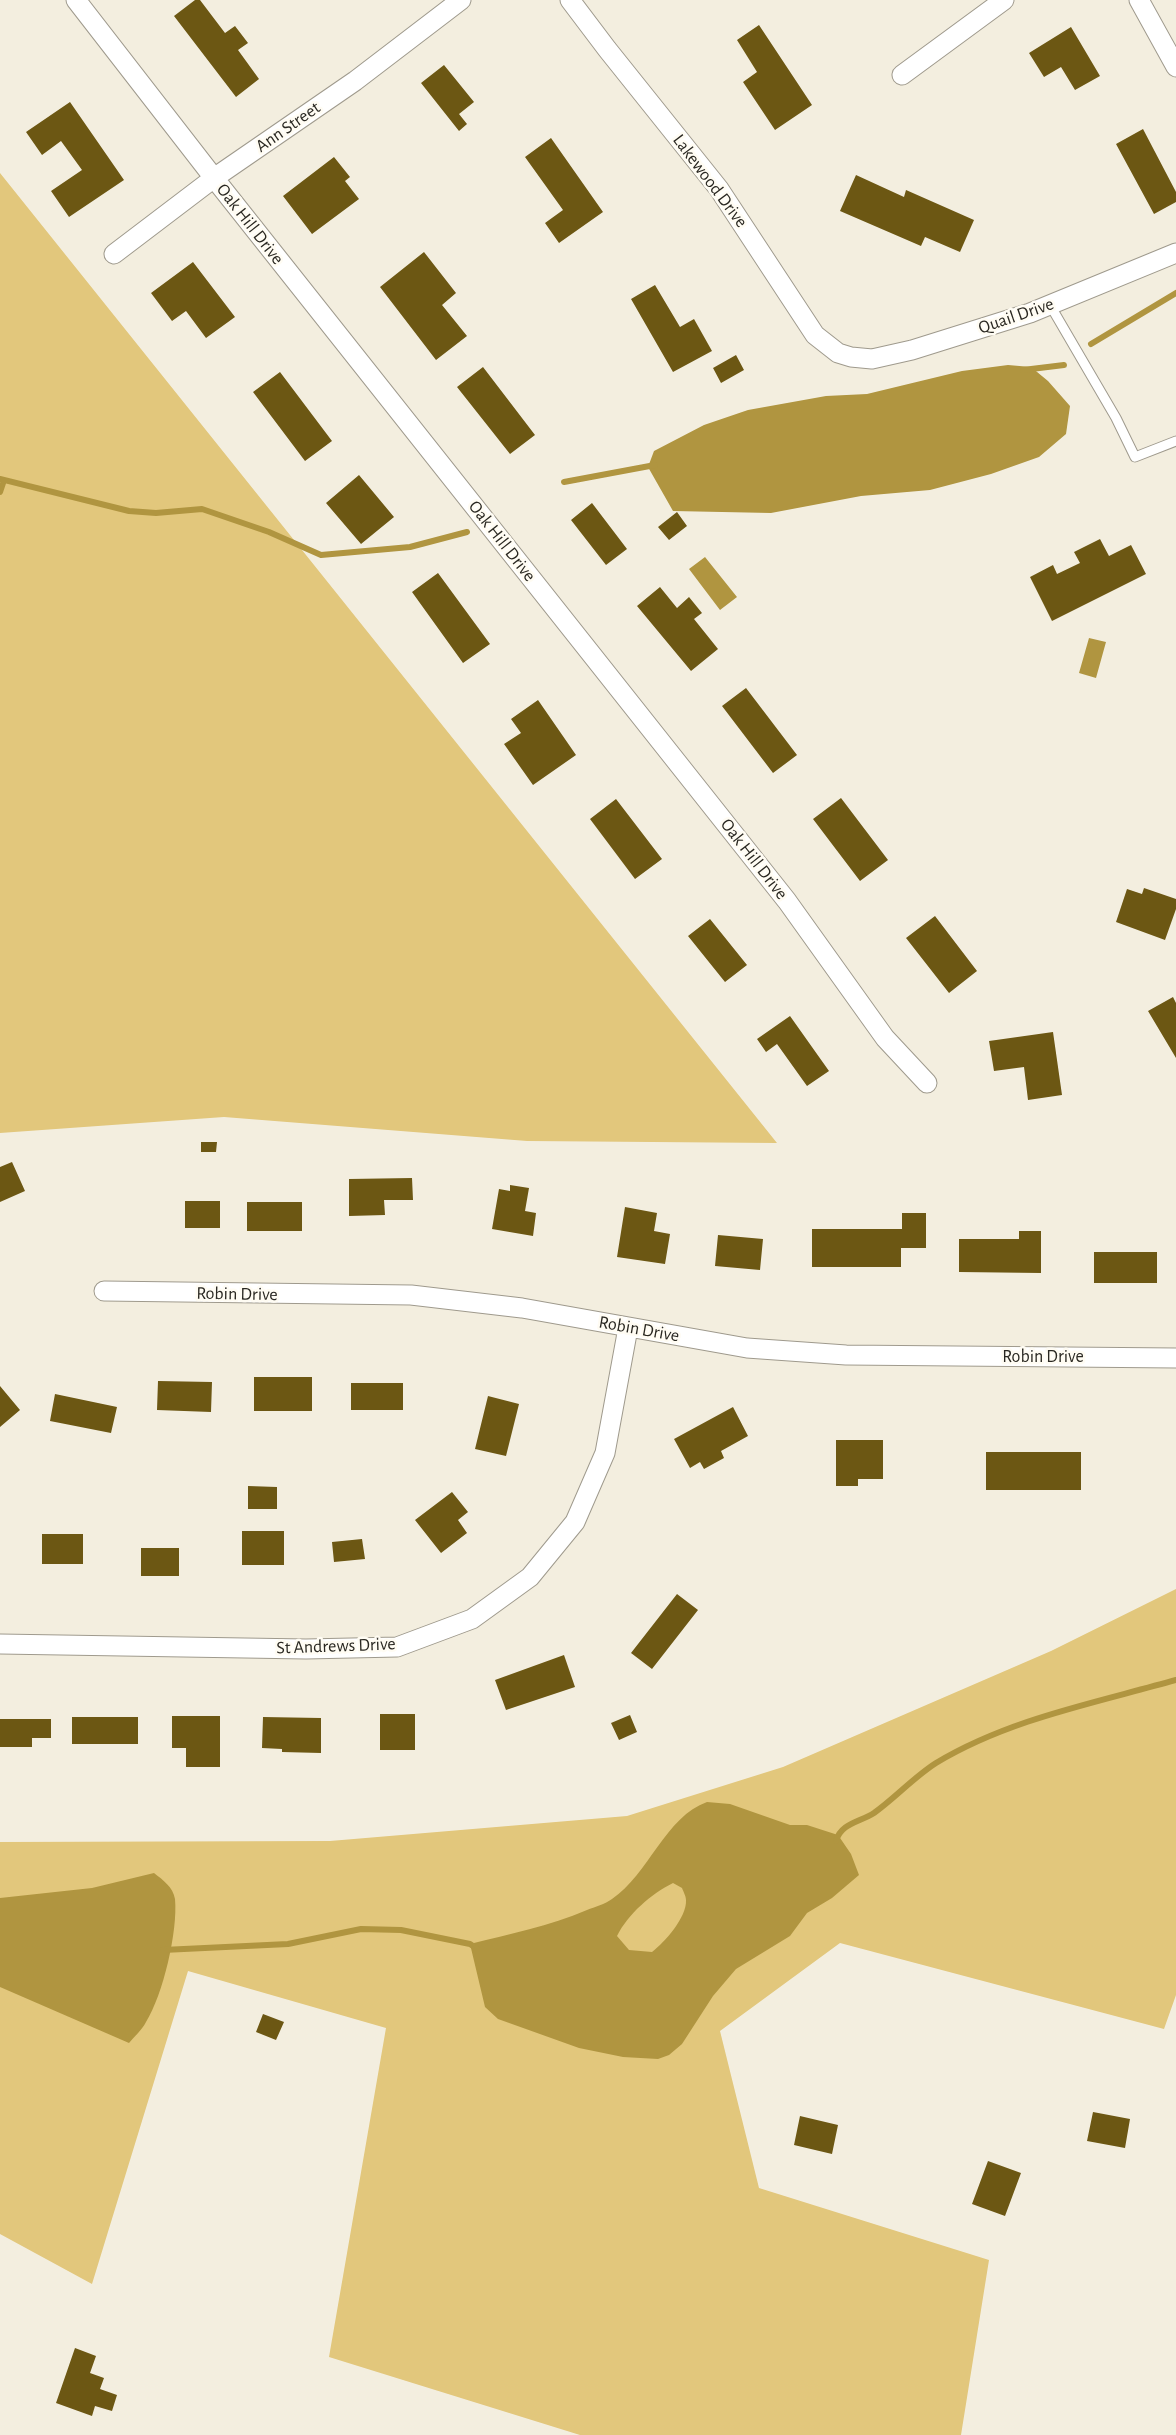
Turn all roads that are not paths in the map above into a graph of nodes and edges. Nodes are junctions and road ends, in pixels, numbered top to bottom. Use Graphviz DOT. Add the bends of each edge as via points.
graph roads {
  1 [pos="76,0"];
  2 [pos="461,0"];
  3 [pos="570,0"];
  4 [pos="1004,0"];
  5 [pos="1139,0"];
  6 [pos="1176,67"];
  7 [pos="902,75"];
  8 [pos="214,178"];
  9 [pos="1176,253"];
  10 [pos="114,254"];
  11 [pos="1050,305"];
  12 [pos="851,357"];
  13 [pos="1176,441"];
  14 [pos="927,1083"];
  15 [pos="104,1291"];
  16 [pos="628,1328"];
  17 [pos="1176,1358"];
  18 [pos="0,1644"];
  1 -- 8 [label="street, Oak Hill Drive"];
  2 -- 8 [label="street, Ann Street" via="355,81"];
  3 -- 12 [label="street, Lakewood Drive" via="719,189 815,335 838,353"];
  4 -- 7 [label="street"];
  5 -- 6 [label="street"];
  8 -- 10 [label="street, Ann Street"];
  8 -- 14 [label="street, Oak Hill Drive" via="787,901 886,1038"];
  9 -- 11 [label="street, Quail Drive"];
  11 -- 12 [label="street, Quail Drive" via="899,354 872,359"];
  11 -- 13 [label="lane" via="1135,457"];
  15 -- 16 [label="street, Robin Drive" via="411,1295 522,1308"];
  16 -- 17 [label="street, Robin Drive" via="748,1348 846,1355"];
  16 -- 18 [label="street, St Andrews Drive" via="605,1453 575,1522 530,1577 472,1619 397,1647"];
}
